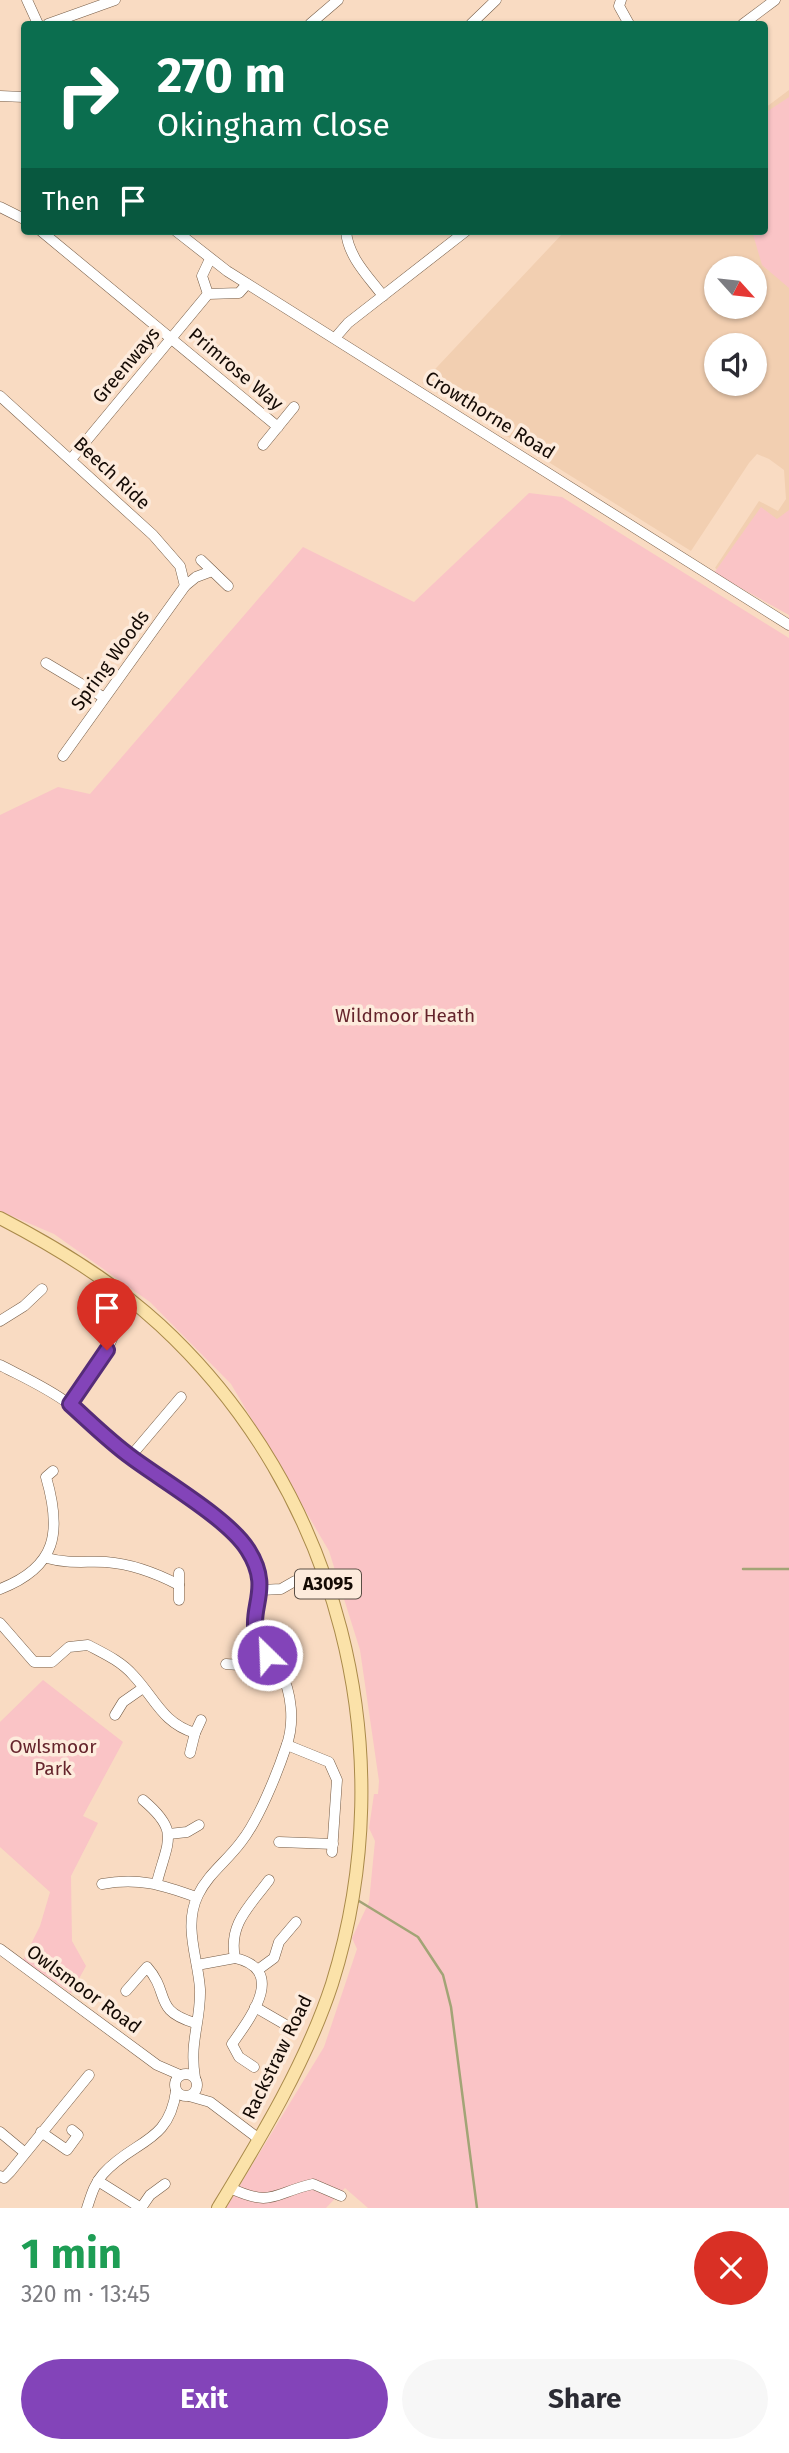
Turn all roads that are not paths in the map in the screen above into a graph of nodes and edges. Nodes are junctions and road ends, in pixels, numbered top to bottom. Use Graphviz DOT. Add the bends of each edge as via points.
graph roads {
  1 [pos="27,0"];
  2 [pos="116,0"];
  3 [pos="338,0"];
  4 [pos="496,0"];
  5 [pos="621,0"];
  6 [pos="775,0"];
  7 [pos="37,21"];
  8 [pos="56,21"];
  9 [pos="314,21"];
  10 [pos="474,21"];
  11 [pos="628,21"];
  12 [pos="747,21"];
  13 [pos="0,96"];
  14 [pos="21,97"];
  15 [pos="0,207"];
  16 [pos="21,218"];
  17 [pos="46,235"];
  18 [pos="181,235"];
  19 [pos="346,235"];
  20 [pos="461,235"];
  21 [pos="210,259"];
  22 [pos="247,284"];
  23 [pos="208,294"];
  24 [pos="383,296"];
  25 [pos="171,338"];
  26 [pos="335,338"];
  27 [pos="0,396"];
  28 [pos="294,407"];
  29 [pos="278,427"];
  30 [pos="263,445"];
  31 [pos="72,458"];
  32 [pos="201,560"];
  33 [pos="212,570"];
  34 [pos="183,572"];
  35 [pos="196,577"];
  36 [pos="185,586"];
  37 [pos="228,586"];
  38 [pos="789,625"];
  39 [pos="46,663"];
  40 [pos="103,697"];
  41 [pos="63,755"];
  42 [pos="0,1218"];
  43 [pos="41,1289"];
  44 [pos="0,1321"];
  45 [pos="116,1330"];
  46 [pos="0,1365"];
  47 [pos="181,1397"];
  48 [pos="70,1404"];
  49 [pos="130,1457"];
  50 [pos="53,1471"];
  51 [pos="47,1558"];
  52 [pos="179,1573"];
  53 [pos="295,1581"];
  54 [pos="179,1584"];
  55 [pos="0,1589"];
  56 [pos="261,1590"];
  57 [pos="179,1600"];
  58 [pos="0,1623"];
  59 [pos="267,1655"];
  60 [pos="226,1664"];
  61 [pos="144,1688"];
  62 [pos="114,1715"];
  63 [pos="201,1720"];
  64 [pos="195,1733"];
  65 [pos="287,1745"];
  66 [pos="190,1753"];
  67 [pos="142,1800"];
  68 [pos="199,1825"];
  69 [pos="169,1834"];
  70 [pos="279,1842"];
  71 [pos="268,1880"];
  72 [pos="157,1882"];
  73 [pos="102,1884"];
  74 [pos="197,1898"];
  75 [pos="296,1922"];
  76 [pos="0,1949"];
  77 [pos="235,1958"];
  78 [pos="197,1965"];
  79 [pos="259,1969"];
  80 [pos="125,1991"];
  81 [pos="255,2007"];
  82 [pos="195,2023"];
  83 [pos="286,2025"];
  84 [pos="148,2057"];
  85 [pos="191,2057"];
  86 [pos="254,2067"];
  87 [pos="89,2075"];
  88 [pos="181,2075"];
  89 [pos="195,2079"];
  90 [pos="175,2089"];
  91 [pos="188,2096"];
  92 [pos="210,2102"];
  93 [pos="171,2114"];
  94 [pos="72,2130"];
  95 [pos="0,2132"];
  96 [pos="41,2132"];
  97 [pos="259,2139"];
  98 [pos="24,2152"];
  99 [pos="0,2176"];
  100 [pos="98,2181"];
  101 [pos="164,2184"];
  102 [pos="230,2188"];
  103 [pos="341,2196"];
  104 [pos="87,2208"];
  105 [pos="141,2208"];
  106 [pos="218,2208"];
  1 -- 7 [label="street"];
  2 -- 8 [label="street"];
  3 -- 9 [label="street"];
  4 -- 10 [label="street"];
  5 -- 11 [label="street"];
  6 -- 12 [label="street"];
  13 -- 14 [label="street"];
  15 -- 16 [label="street"];
  17 -- 25 [label="street, Primrose Way"];
  18 -- 21 [label="street, Crowthorne Road"];
  19 -- 24 [label="street" via="355,260"];
  20 -- 24 [label="street"];
  21 -- 22 [label="street, Crowthorne Road"];
  21 -- 23 [label="street" via="202,276"];
  22 -- 23 [label="street" via="239,293"];
  22 -- 26 [label="street, Crowthorne Road"];
  23 -- 25 [label="street, Greenways"];
  24 -- 26 [label="street"];
  25 -- 29 [label="street, Primrose Way"];
  25 -- 31 [label="street, Greenways"];
  26 -- 38 [label="street, Crowthorne Road"];
  27 -- 31 [label="street, Beech Ride"];
  28 -- 29 [label="street, Primrose Way"];
  29 -- 30 [label="street, Primrose Way"];
  31 -- 34 [label="street, Beech Ride" via="153,535"];
  32 -- 33 [label="street"];
  33 -- 35 [label="street, Spring Woods"];
  33 -- 37 [label="street"];
  34 -- 35 [label="street"];
  34 -- 36 [label="street"];
  35 -- 36 [label="street, Spring Woods"];
  36 -- 40 [label="street, Spring Woods"];
  39 -- 40 [label="street"];
  40 -- 41 [label="street, Spring Woods"];
  42 -- 97 [label="main road, Rackstraw Road / A3095" via="108,1282 158,1323 204,1370 242,1416 279,1475 310,1538 338,1615 361,1734 361,1827 354,1891 337,1968 319,2020"];
  43 -- 44 [label="street"];
  45 -- 48 [label="street"];
  46 -- 48 [label="street"];
  47 -- 49 [label="street"];
  48 -- 49 [label="street"];
  49 -- 56 [label="street" via="235,1533 249,1550"];
  50 -- 51 [label="street" via="47,1476 55,1507"];
  51 -- 54 [label="street" via="67,1564 108,1562 147,1569"];
  51 -- 55 [label="street" via="24,1580"];
  52 -- 54 [label="street"];
  53 -- 56 [label="street" via="281,1589"];
  54 -- 57 [label="street"];
  56 -- 59 [label="street" via="252,1620 256,1640"];
  58 -- 61 [label="street" via="34,1662 45,1664 69,1647 88,1644 132,1673"];
  59 -- 60 [label="street" via="251,1667"];
  59 -- 65 [label="street" via="279,1669 289,1695 292,1720"];
  61 -- 62 [label="street" via="123,1702"];
  61 -- 64 [label="street" via="164,1717 177,1728"];
  63 -- 64 [label="street"];
  64 -- 66 [label="street"];
  65 -- 70 [label="street" via="328,1762 337,1780 332,1848"];
  65 -- 74 [label="street" via="267,1798 242,1842 220,1863"];
  67 -- 69 [label="street" via="163,1816"];
  68 -- 69 [label="street"];
  69 -- 72 [label="street"];
  71 -- 77 [label="street" via="237,1924 232,1941"];
  72 -- 73 [label="street"];
  72 -- 74 [label="street"];
  74 -- 78 [label="street" via="191,1932"];
  75 -- 79 [label="street" via="279,1942 274,1958"];
  76 -- 84 [label="street, Owlsmoor Road"];
  77 -- 78 [label="street"];
  77 -- 79 [label="street"];
  78 -- 82 [label="street"];
  79 -- 81 [label="street" via="263,1984"];
  80 -- 82 [label="street" via="146,1967 158,1979 165,2007 176,2018"];
  81 -- 83 [label="street"];
  81 -- 86 [label="street" via="232,2044 239,2057"];
  82 -- 85 [label="street"];
  84 -- 88 [label="street, Owlsmoor Road"];
  84 -- 90 [label="street, Owlsmoor Road"];
  85 -- 88 [label="street"];
  85 -- 89 [label="street"];
  87 -- 96 [label="street"];
  88 -- 89 [label="street, Owlsmoor Road"];
  88 -- 90 [label="street"];
  89 -- 91 [label="street" via="197,2088"];
  89 -- 92 [label="street"];
  90 -- 91 [label="street"];
  90 -- 93 [label="street"];
  91 -- 92 [label="street"];
  91 -- 93 [label="street"];
  92 -- 97 [label="street"];
  93 -- 100 [label="street" via="151,2140"];
  94 -- 96 [label="street" via="78,2135 67,2150"];
  95 -- 98 [label="street"];
  96 -- 98 [label="street"];
  97 -- 102 [label="main road, Rackstraw Road / A3095"];
  98 -- 99 [label="street" via="10,2172"];
  100 -- 104 [label="street"];
  100 -- 105 [label="street"];
  101 -- 105 [label="street"];
  102 -- 103 [label="street" via="254,2201 278,2199 313,2184"];
  102 -- 106 [label="main road, Rackstraw Road / A3095"];
}
